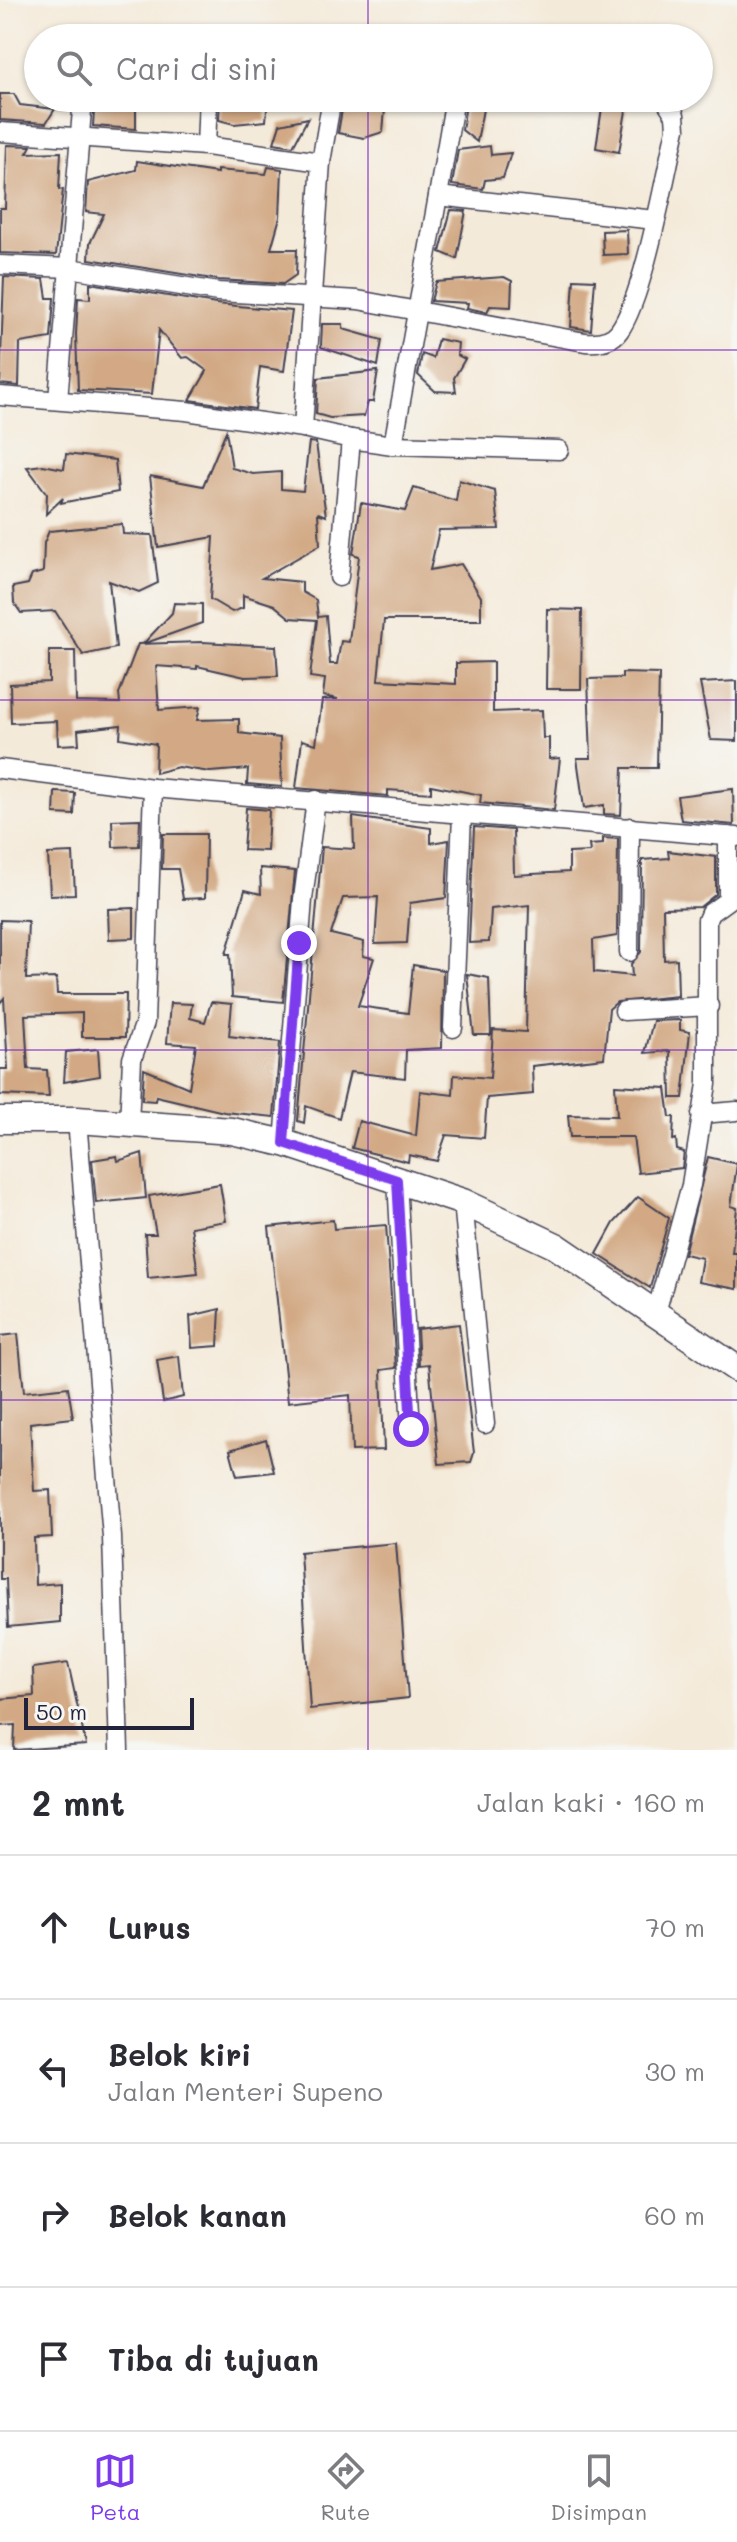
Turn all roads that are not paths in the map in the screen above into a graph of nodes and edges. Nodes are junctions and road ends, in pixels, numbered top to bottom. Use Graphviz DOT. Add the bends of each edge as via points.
graph roads {
  1 [pos="82,112"];
  2 [pos="207,112"];
  3 [pos="330,112"];
  4 [pos="453,112"];
  5 [pos="673,112"];
  6 [pos="0,132"];
  7 [pos="79,137"];
  8 [pos="206,146"];
  9 [pos="321,162"];
  10 [pos="438,196"];
  11 [pos="655,220"];
  12 [pos="0,265"];
  13 [pos="70,268"];
  14 [pos="310,298"];
  15 [pos="416,309"];
  16 [pos="0,396"];
  17 [pos="58,400"];
  18 [pos="303,428"];
  19 [pos="351,439"];
  20 [pos="393,445"];
  21 [pos="559,450"];
  22 [pos="339,577"];
  23 [pos="0,769"];
  24 [pos="153,788"];
  25 [pos="316,800"];
  26 [pos="462,815"];
  27 [pos="630,827"];
  28 [pos="732,836"];
  29 [pos="629,952"];
  30 [pos="709,1006"];
  31 [pos="624,1011"];
  32 [pos="453,1028"];
  33 [pos="737,1111"];
  34 [pos="701,1114"];
  35 [pos="0,1120"];
  36 [pos="77,1120"];
  37 [pos="129,1124"];
  38 [pos="284,1143"];
  39 [pos="397,1180"];
  40 [pos="463,1202"];
  41 [pos="656,1313"];
  42 [pos="737,1369"];
  43 [pos="485,1424"];
  44 [pos="411,1429"];
  45 [pos="119,1750"];
  1 -- 7 [label="street"];
  2 -- 8 [label="street"];
  3 -- 9 [label="street"];
  4 -- 10 [label="street"];
  5 -- 11 [label="street" via="676,129"];
  6 -- 7 [label="street"];
  7 -- 8 [label="street"];
  7 -- 13 [label="street"];
  8 -- 9 [label="street"];
  9 -- 14 [label="street"];
  10 -- 11 [label="street"];
  10 -- 15 [label="street"];
  11 -- 15 [label="street" via="632,301 619,332 608,340 585,342"];
  12 -- 13 [label="street"];
  13 -- 14 [label="street" via="218,292"];
  13 -- 17 [label="street"];
  14 -- 15 [label="street"];
  14 -- 18 [label="street"];
  15 -- 20 [label="street"];
  16 -- 17 [label="street"];
  17 -- 18 [label="street"];
  18 -- 19 [label="street"];
  19 -- 20 [label="street"];
  19 -- 22 [label="street"];
  20 -- 21 [label="street"];
  23 -- 24 [label="street"];
  24 -- 25 [label="street"];
  24 -- 37 [label="street" via="146,1009 132,1059"];
  25 -- 26 [label="street"];
  25 -- 38 [label="street"];
  26 -- 27 [label="street"];
  26 -- 32 [label="street"];
  27 -- 28 [label="street"];
  27 -- 29 [label="street"];
  28 -- 30 [label="street" via="730,894 707,920"];
  30 -- 31 [label="street"];
  30 -- 34 [label="street"];
  33 -- 34 [label="street"];
  34 -- 41 [label="street" via="691,1185"];
  35 -- 36 [label="main road"];
  36 -- 37 [label="main road"];
  36 -- 45 [label="street" via="112,1537"];
  37 -- 38 [label="main road" via="232,1131"];
  38 -- 39 [label="main road"];
  39 -- 40 [label="main road"];
  39 -- 44 [label="street"];
  40 -- 41 [label="main road" via="556,1246"];
  40 -- 43 [label="street"];
  41 -- 42 [label="main road"];
}
